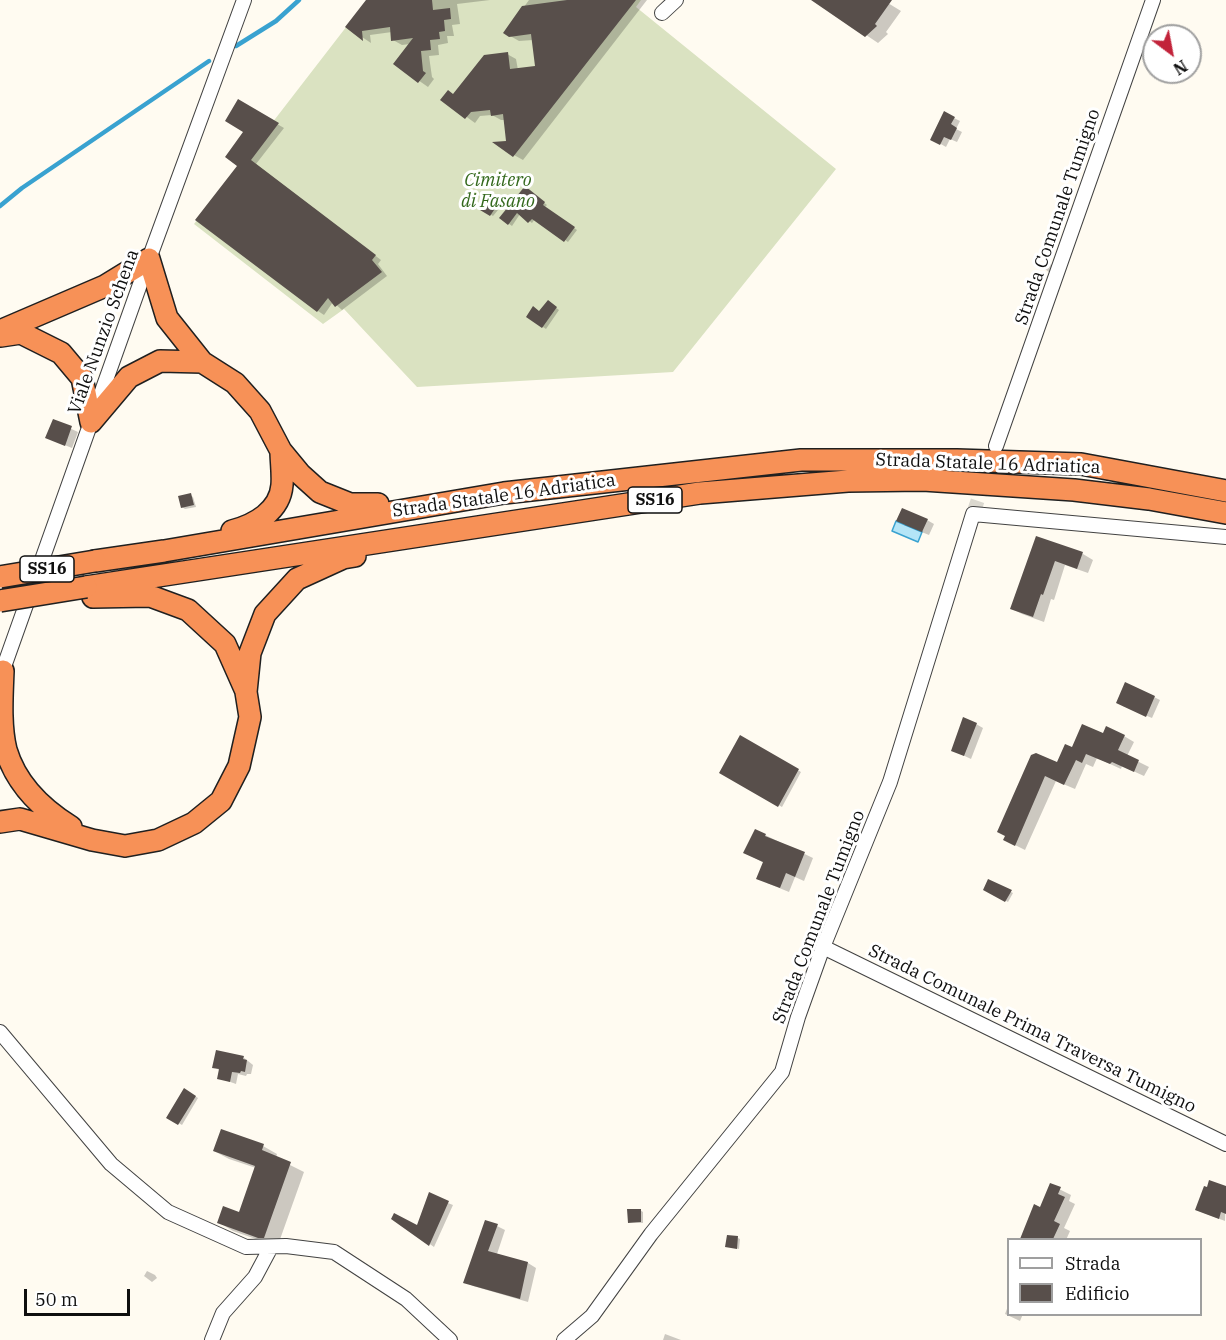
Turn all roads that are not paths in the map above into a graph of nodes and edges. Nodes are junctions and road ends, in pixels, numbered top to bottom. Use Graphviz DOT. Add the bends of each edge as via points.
graph roads {
  1 [pos="244,0"];
  2 [pos="676,0"];
  3 [pos="1154,0"];
  4 [pos="662,13"];
  5 [pos="149,259"];
  6 [pos="0,331"];
  7 [pos="0,336"];
  8 [pos="202,362"];
  9 [pos="91,422"];
  10 [pos="996,446"];
  11 [pos="280,450"];
  12 [pos="1226,491"];
  13 [pos="504,492"];
  14 [pos="1226,513"];
  15 [pos="476,528"];
  16 [pos="1226,537"];
  17 [pos="164,551"];
  18 [pos="0,577"];
  19 [pos="84,592"];
  20 [pos="0,602"];
  21 [pos="1,674"];
  22 [pos="246,692"];
  23 [pos="0,822"];
  24 [pos="92,840"];
  25 [pos="823,947"];
  26 [pos="0,1032"];
  27 [pos="1226,1144"];
  28 [pos="271,1246"];
  29 [pos="212,1340"];
  30 [pos="450,1340"];
  31 [pos="564,1340"];
  1 -- 5 [label="street, Viale Nunzio Schena"];
  2 -- 4 [label="street"];
  3 -- 10 [label="street, Strada Comunale Tumigno"];
  5 -- 6 [label="highway" via="105,286"];
  5 -- 8 [label="highway" via="167,318"];
  5 -- 9 [label="street, Viale Nunzio Schena"];
  7 -- 9 [label="highway" via="21,333 61,353 82,378"];
  8 -- 9 [label="highway" via="160,361 129,377"];
  8 -- 11 [label="highway" via="235,383 260,411"];
  9 -- 21 [label="street, Viale Nunzio Schena"];
  11 -- 13 [label="highway" via="320,492 350,504 392,504"];
  11 -- 17 [label="highway" via="282,486 274,508 249,526"];
  12 -- 13 [label="highway, Strada Statale 16 Adriatica / SS16" via="1081,464 823,460"];
  13 -- 17 [label="highway, Strada Statale 16 Adriatica / SS16"];
  14 -- 15 [label="highway, Strada Statale 16 Adriatica / SS16" via="1074,490 922,480 848,481 700,494"];
  15 -- 19 [label="highway, Strada Statale 16 Adriatica / SS16"];
  15 -- 22 [label="highway" via="344,558 297,579 265,614 250,653"];
  16 -- 25 [label="street, Strada Comunale Tumigno" via="973,514 890,782"];
  17 -- 18 [label="highway, Strada Statale 16 Adriatica / SS16, bridge"];
  19 -- 20 [label="highway, Strada Statale 16 Adriatica / SS16, bridge"];
  19 -- 22 [label="highway" via="150,596 188,610 225,644"];
  21 -- 24 [label="highway" via="6,749 20,782 49,814"];
  22 -- 24 [label="highway" via="250,717 239,766 221,801 194,823 158,840 125,846"];
  23 -- 24 [label="highway" via="20,819"];
  25 -- 27 [label="street, Strada Comunale Prima Traversa Tumigno"];
  25 -- 31 [label="street, Strada Comunale Tumigno" via="782,1072 651,1234 592,1316"];
  26 -- 28 [label="street" via="111,1164 168,1212 246,1247"];
  28 -- 29 [label="street" via="255,1277 223,1313"];
  28 -- 30 [label="street" via="333,1252 406,1299"];
}
